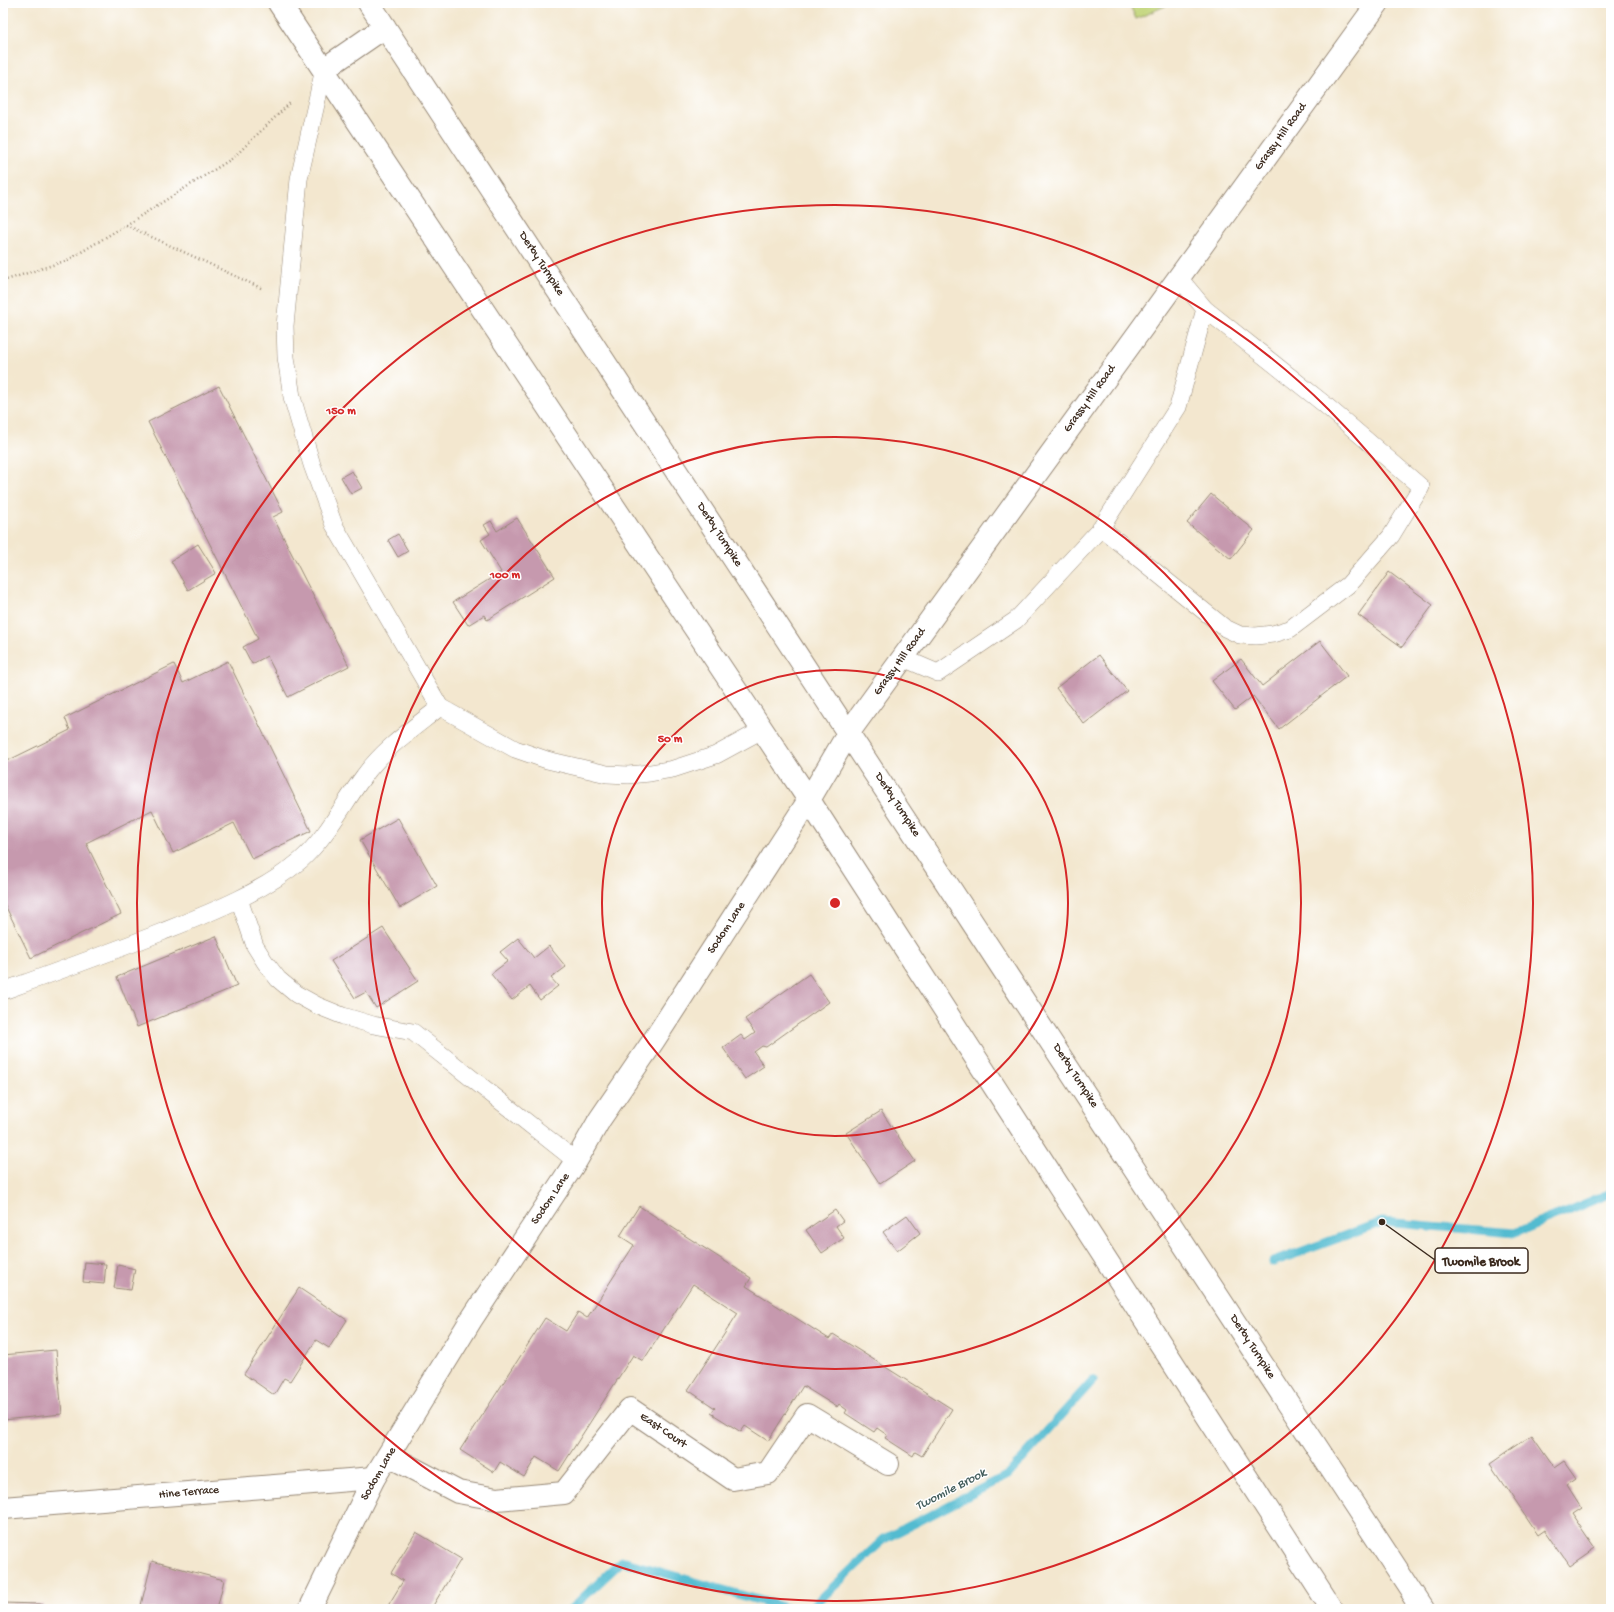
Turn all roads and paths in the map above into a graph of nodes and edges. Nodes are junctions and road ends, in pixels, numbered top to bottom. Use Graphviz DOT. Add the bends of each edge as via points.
graph roads {
  1 [pos="279,3"];
  2 [pos="369,3"];
  3 [pos="1378,3"];
  4 [pos="384,27"];
  5 [pos="324,69"];
  6 [pos="126,225"];
  7 [pos="1179,278"];
  8 [pos="3,281"];
  9 [pos="287,301"];
  10 [pos="1205,309"];
  11 [pos="1101,528"];
  12 [pos="903,658"];
  13 [pos="440,707"];
  14 [pos="762,730"];
  15 [pos="849,732"];
  16 [pos="809,800"];
  17 [pos="239,899"];
  18 [pos="3,991"];
  19 [pos="576,1161"];
  20 [pos="389,1456"];
  21 [pos="888,1464"];
  22 [pos="374,1478"];
  23 [pos="3,1508"];
  24 [pos="310,1609"];
  25 [pos="1332,1609"];
  26 [pos="1424,1609"];
  1 -- 5 [label="main road"];
  2 -- 4 [label="main road, Derby Turnpike"];
  3 -- 7 [label="main road, Grassy Hill Road"];
  4 -- 5 [label="main road"];
  4 -- 15 [label="main road, Derby Turnpike"];
  5 -- 6 [label="path" via="233,158"];
  5 -- 9 [label="lane" via="298,179"];
  5 -- 14 [label="main road"];
  6 -- 8 [label="path" via="68,260"];
  6 -- 9 [label="path"];
  7 -- 10 [label="lane"];
  7 -- 12 [label="main road, Grassy Hill Road"];
  9 -- 13 [label="lane" via="286,357 292,397 331,517"];
  10 -- 11 [label="lane" via="1178,407"];
  10 -- 11 [label="lane" via="1323,403 1420,487 1391,536 1348,585 1290,629 1273,634 1240,635 1225,628"];
  11 -- 12 [label="lane" via="1016,620 956,662 938,673"];
  12 -- 15 [label="main road, Grassy Hill Road"];
  13 -- 14 [label="lane" via="515,749 579,768 628,775 673,769 716,755"];
  13 -- 17 [label="lane" via="391,746 375,763 318,842 300,861"];
  14 -- 16 [label="main road"];
  15 -- 16 [label="main road, Grassy Hill Road"];
  15 -- 26 [label="main road, Derby Turnpike"];
  16 -- 19 [label="main road, Sodom Lane" via="600,1119"];
  16 -- 25 [label="main road"];
  17 -- 18 [label="lane" via="203,916"];
  17 -- 19 [label="lane" via="255,946 278,978 296,994 342,1016 413,1032"];
  19 -- 20 [label="main road, Sodom Lane" via="471,1320"];
  20 -- 21 [label="main road, East Court" via="458,1492 497,1499 564,1493 630,1409 733,1478 768,1473 807,1415"];
  20 -- 22 [label="main road, Sodom Lane"];
  22 -- 23 [label="main road, Hine Terrace"];
  22 -- 24 [label="main road, Sodom Lane"];
}
